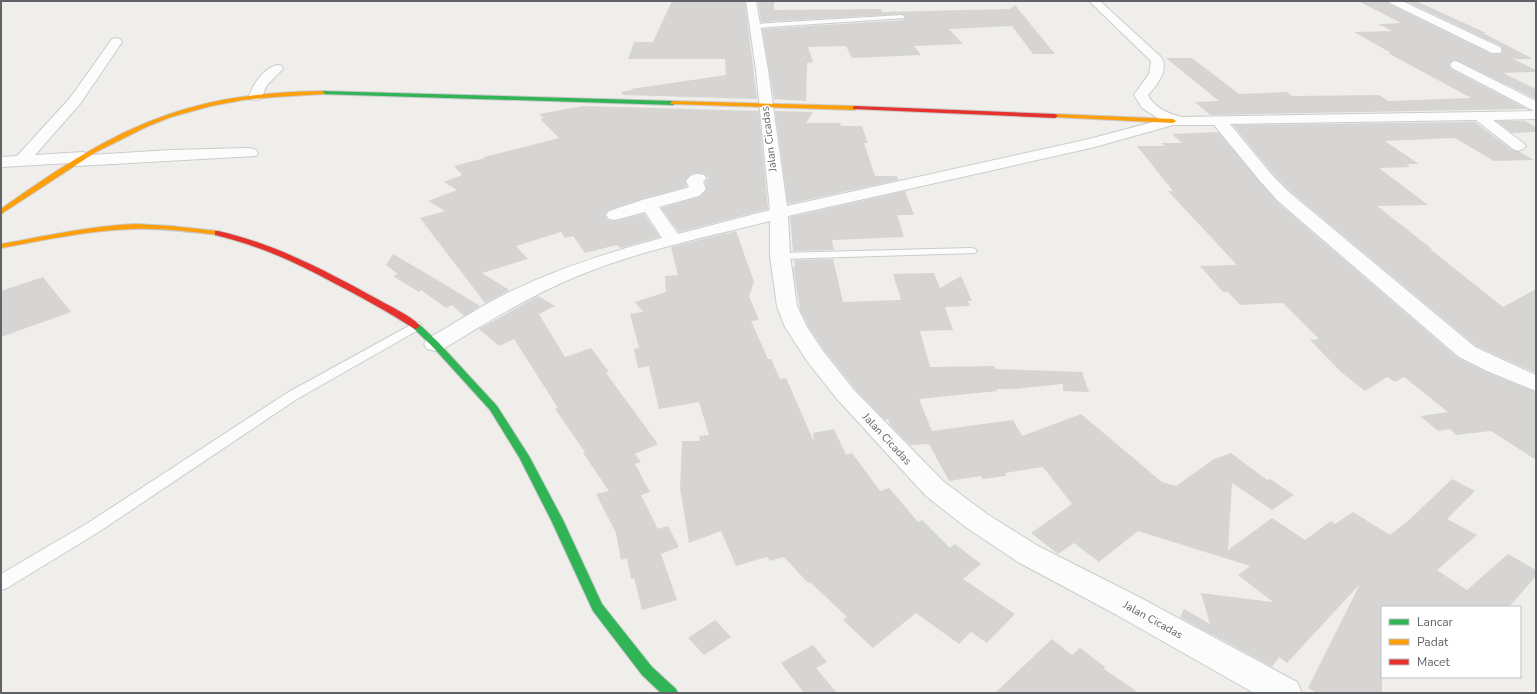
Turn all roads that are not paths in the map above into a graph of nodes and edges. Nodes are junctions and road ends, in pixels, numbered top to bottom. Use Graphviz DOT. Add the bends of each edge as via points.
graph roads {
  1 [pos="751,1"];
  2 [pos="1094,1"];
  3 [pos="1394,1"];
  4 [pos="902,17"];
  5 [pos="755,26"];
  6 [pos="116,42"];
  7 [pos="1496,50"];
  8 [pos="1456,65"];
  9 [pos="278,69"];
  10 [pos="256,96"];
  11 [pos="765,105"];
  12 [pos="1536,107"];
  13 [pos="1536,115"];
  14 [pos="1479,116"];
  15 [pos="1177,121"];
  16 [pos="1219,122"];
  17 [pos="1518,146"];
  18 [pos="250,153"];
  19 [pos="80,159"];
  20 [pos="21,161"];
  21 [pos="1,162"];
  22 [pos="698,178"];
  23 [pos="648,204"];
  24 [pos="1,212"];
  25 [pos="778,213"];
  26 [pos="615,215"];
  27 [pos="673,240"];
  28 [pos="1,246"];
  29 [pos="971,251"];
  30 [pos="780,256"];
  31 [pos="416,326"];
  32 [pos="435,344"];
  33 [pos="1536,384"];
  34 [pos="1,583"];
  35 [pos="671,693"];
  36 [pos="1285,693"];
  1 -- 5 [label="street, Jalan Cicadas"];
  2 -- 15 [label="street" via="1157,60 1155,75 1141,95 1142,99 1158,113"];
  3 -- 7 [label="street"];
  4 -- 5 [label="lane"];
  5 -- 11 [label="street, Jalan Cicadas"];
  6 -- 20 [label="street" via="75,102"];
  8 -- 12 [label="street"];
  9 -- 10 [label="street" via="261,83"];
  10 -- 11 [label="street" via="344,93"];
  10 -- 19 [label="street" via="175,114 140,128"];
  11 -- 15 [label="street"];
  11 -- 25 [label="street, Jalan Cicadas"];
  13 -- 14 [label="street"];
  14 -- 16 [label="street"];
  14 -- 17 [label="street"];
  15 -- 16 [label="street"];
  15 -- 25 [label="street" via="1091,143"];
  16 -- 33 [label="street" via="1284,197 1467,352"];
  18 -- 19 [label="street"];
  19 -- 20 [label="street"];
  19 -- 24 [label="street" via="44,180"];
  20 -- 21 [label="street"];
  22 -- 23 [label="street" via="694,181 698,189 693,192"];
  23 -- 26 [label="street"];
  23 -- 27 [label="street"];
  25 -- 27 [label="street"];
  25 -- 30 [label="street, Jalan Cicadas"];
  27 -- 32 [label="street" via="573,271 513,298"];
  28 -- 31 [label="street" via="125,227 189,229 220,233 262,244 286,254 384,305"];
  29 -- 30 [label="lane"];
  30 -- 36 [label="street, Jalan Cicadas" via="787,306 796,327 815,356 886,440 935,490 1028,554"];
  31 -- 32 [label="street"];
  31 -- 34 [label="lane" via="292,396 94,527"];
  32 -- 35 [label="street" via="494,408 524,456 597,607 647,671"];
}
